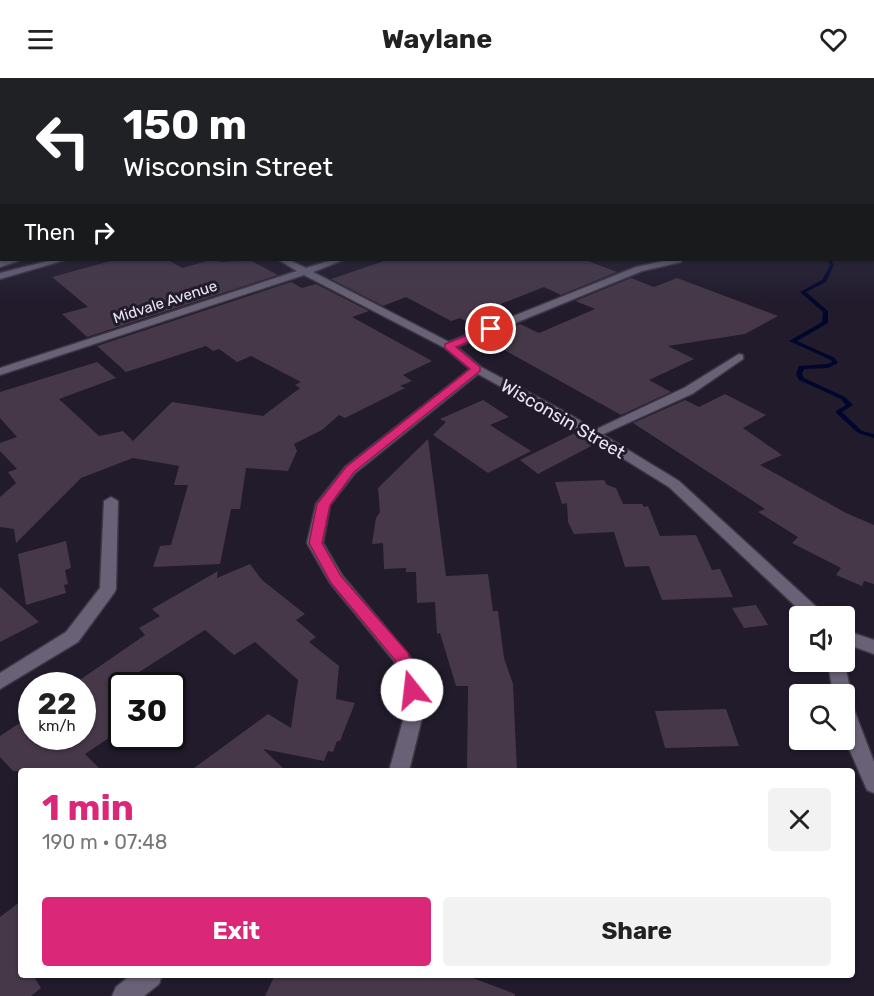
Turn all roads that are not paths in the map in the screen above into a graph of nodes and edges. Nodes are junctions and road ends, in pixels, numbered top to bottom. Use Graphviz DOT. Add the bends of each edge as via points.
graph roads {
  1 [pos="57,261"];
  2 [pos="285,261"];
  3 [pos="336,261"];
  4 [pos="674,261"];
  5 [pos="305,271"];
  6 [pos="0,276"];
  7 [pos="449,346"];
  8 [pos="739,357"];
  9 [pos="477,369"];
  10 [pos="0,372"];
  11 [pos="592,434"];
  12 [pos="111,501"];
  13 [pos="805,606"];
  14 [pos="855,640"];
  15 [pos="874,646"];
  16 [pos="0,682"];
  17 [pos="855,739"];
  18 [pos="400,768"];
  19 [pos="874,784"];
  20 [pos="146,978"];
  21 [pos="125,996"];
  1 -- 6 [label="street"];
  2 -- 5 [label="street, Wisconsin Street"];
  3 -- 5 [label="street, Midvale Avenue"];
  4 -- 7 [label="street" via="639,269"];
  5 -- 7 [label="street, Wisconsin Street"];
  5 -- 10 [label="street, Midvale Avenue"];
  7 -- 9 [label="street, Wisconsin Street"];
  8 -- 11 [label="street" via="688,391"];
  9 -- 11 [label="street, Wisconsin Street"];
  9 -- 18 [label="street" via="350,470 323,504 315,543 336,579 402,658 416,706"];
  11 -- 13 [label="street, Wisconsin Street" via="674,484"];
  12 -- 16 [label="street" via="108,589 72,637"];
  14 -- 15 [label="street"];
  17 -- 19 [label="street"];
  20 -- 21 [label="street"];
}
